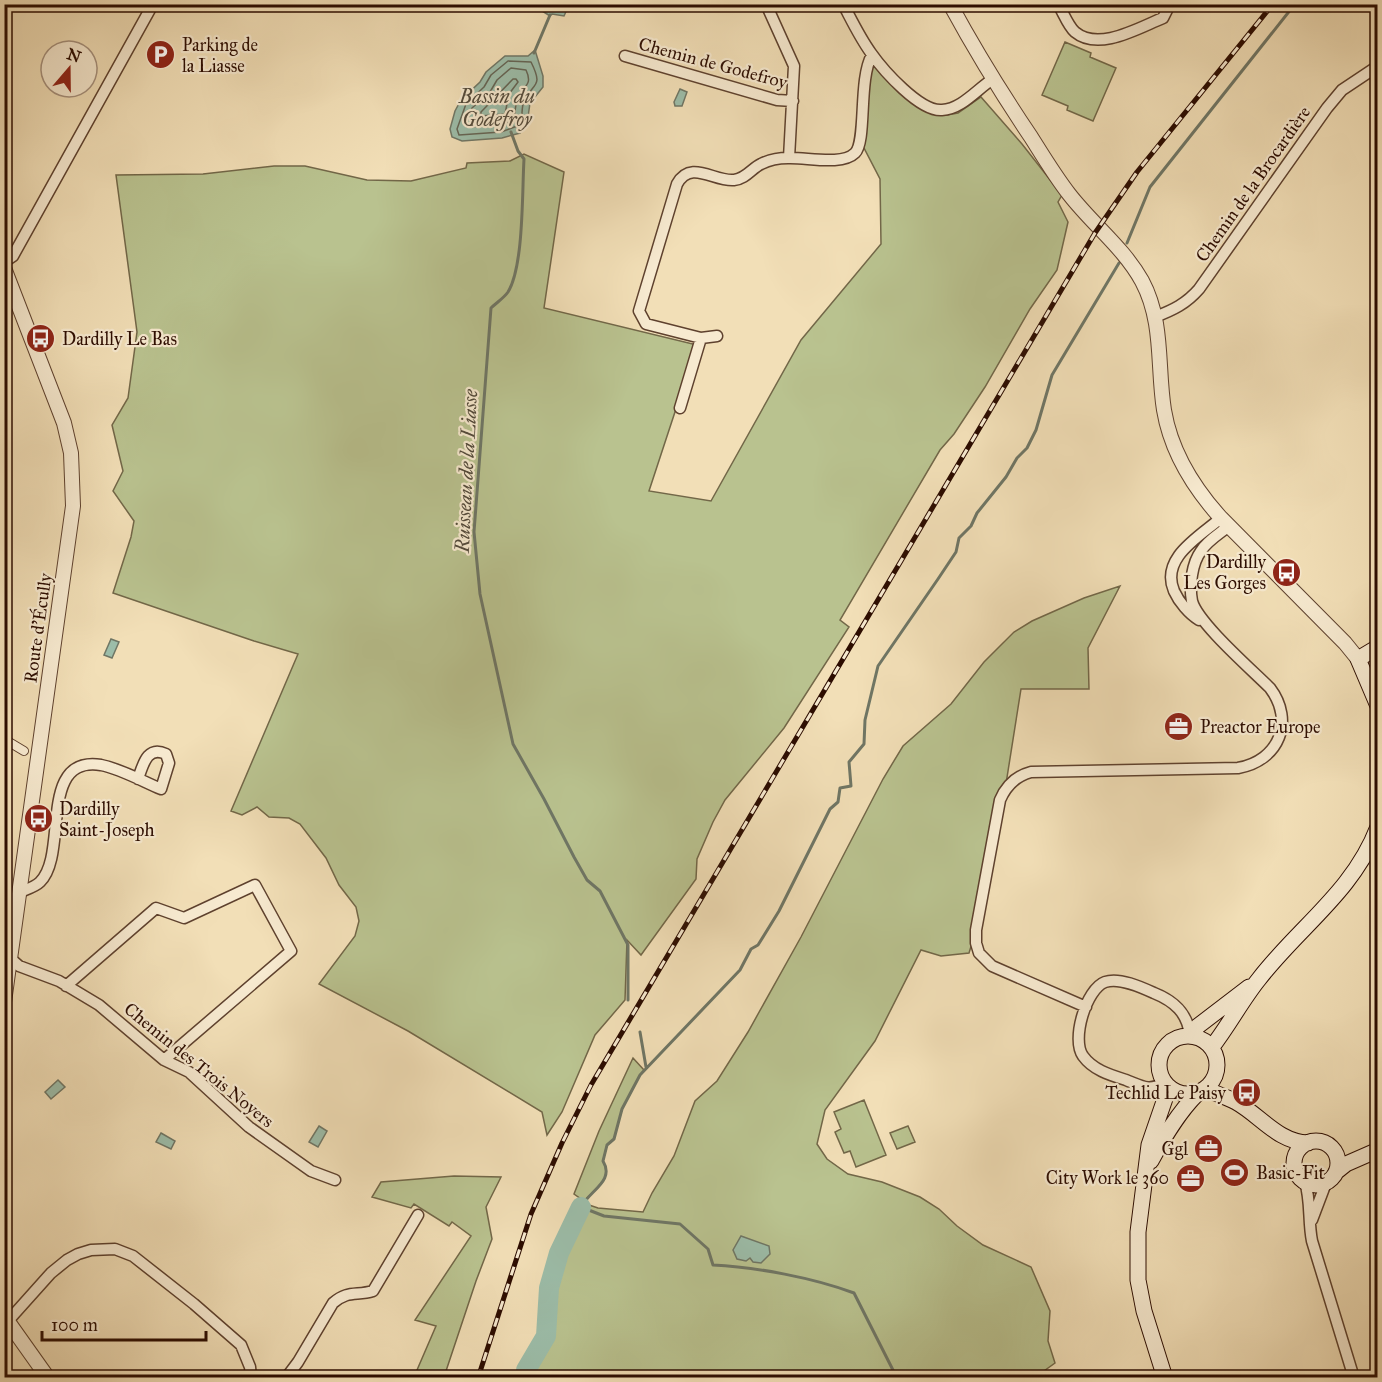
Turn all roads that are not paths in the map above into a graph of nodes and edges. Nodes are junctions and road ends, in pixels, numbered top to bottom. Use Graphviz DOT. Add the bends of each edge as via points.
graph roads {
  1 [pos="153,4"];
  2 [pos="766,4"];
  3 [pos="843,4"];
  4 [pos="950,4"];
  5 [pos="1058,4"];
  6 [pos="1170,4"];
  7 [pos="872,55"];
  8 [pos="625,56"];
  9 [pos="1377,66"];
  10 [pos="993,79"];
  11 [pos="793,101"];
  12 [pos="789,158"];
  13 [pos="4,262"];
  14 [pos="4,268"];
  15 [pos="1377,300"];
  16 [pos="1155,317"];
  17 [pos="1377,334"];
  18 [pos="717,336"];
  19 [pos="701,338"];
  20 [pos="680,408"];
  21 [pos="1225,522"];
  22 [pos="1207,624"];
  23 [pos="1377,647"];
  24 [pos="1358,659"];
  25 [pos="1377,706"];
  26 [pos="4,739"];
  27 [pos="24,751"];
  28 [pos="138,779"];
  29 [pos="1377,827"];
  30 [pos="20,892"];
  31 [pos="9,949"];
  32 [pos="1258,979"];
  33 [pos="66,986"];
  34 [pos="4,1002"];
  35 [pos="1086,1007"];
  36 [pos="1181,1011"];
  37 [pos="1211,1016"];
  38 [pos="1190,1036"];
  39 [pos="1212,1047"];
  40 [pos="164,1060"];
  41 [pos="1217,1074"];
  42 [pos="1167,1085"];
  43 [pos="1201,1092"];
  44 [pos="1238,1103"];
  45 [pos="1264,1124"];
  46 [pos="1308,1143"];
  47 [pos="1334,1151"];
  48 [pos="1377,1151"];
  49 [pos="1294,1165"];
  50 [pos="1146,1169"];
  51 [pos="1331,1178"];
  52 [pos="335,1180"];
  53 [pos="1305,1182"];
  54 [pos="418,1215"];
  55 [pos="1310,1229"];
  56 [pos="6,1318"];
  57 [pos="48,1377"];
  58 [pos="251,1377"];
  59 [pos="286,1377"];
  60 [pos="1165,1377"];
  61 [pos="1354,1377"];
  1 -- 13 [label="street" via="13,256"];
  2 -- 11 [label="street, Chemin de Godefroy" via="794,66"];
  3 -- 7 [label="street"];
  4 -- 10 [label="street"];
  5 -- 6 [label="street" via="1075,32 1090,39 1110,39 1163,18"];
  7 -- 10 [label="street" via="905,90 933,109 952,108"];
  7 -- 12 [label="street" via="863,87 857,151 836,160"];
  8 -- 11 [label="street, Chemin de Godefroy" via="777,100"];
  9 -- 16 [label="street, Chemin de la Brocardière" via="1347,87 1327,108 1199,289 1175,310"];
  10 -- 16 [label="street" via="1068,193 1129,260 1149,295"];
  11 -- 12 [label="street, Chemin de Godefroy"];
  12 -- 19 [label="street" via="760,164 736,180 697,172 687,173 677,184 639,311 645,324"];
  14 -- 30 [label="street, Route d'Écully" via="62,414 77,479"];
  15 -- 17 [label="street"];
  16 -- 21 [label="street" via="1164,411 1172,441 1189,477"];
  18 -- 19 [label="street"];
  19 -- 20 [label="street"];
  21 -- 22 [label="street" via="1196,561 1192,602"];
  21 -- 22 [label="street" via="1180,553 1171,573 1177,598 1194,617"];
  21 -- 24 [label="street"];
  22 -- 35 [label="street" via="1277,699 1281,731 1265,757 1238,768 1031,772 1009,784 1000,800 976,930 977,948 992,966"];
  23 -- 24 [label="main road"];
  24 -- 25 [label="main road"];
  26 -- 27 [label="street"];
  28 -- 30 [label="street" via="101,765 71,771 59,798 47,873 40,883"];
  29 -- 32 [label="main road" via="1352,876"];
  30 -- 31 [label="street, Route d'Écully"];
  31 -- 33 [label="street, Chemin des Trois Noyers" via="19,966"];
  31 -- 34 [label="street, Route d'Écully"];
  32 -- 37 [label="main road"];
  32 -- 39 [label="main road"];
  33 -- 40 [label="street, Chemin des Trois Noyers" via="99,1005"];
  33 -- 40 [label="street" via="156,908 184,918 255,885 291,951"];
  35 -- 36 [label="street" via="1093,992 1104,982 1119,981 1162,996"];
  35 -- 42 [label="street" via="1077,1043 1081,1055 1104,1073 1154,1089"];
  36 -- 37 [label="street" via="1195,1019"];
  36 -- 38 [label="street"];
  37 -- 38 [label="main road"];
  38 -- 39 [label="main road"];
  38 -- 42 [label="main road" via="1172,1041 1160,1056 1160,1075"];
  39 -- 41 [label="main road"];
  40 -- 52 [label="street, Chemin des Trois Noyers" via="189,1072 249,1127 311,1171"];
  41 -- 43 [label="main road"];
  41 -- 44 [label="main road"];
  42 -- 43 [label="main road" via="1177,1093"];
  42 -- 50 [label="main road"];
  43 -- 44 [label="main road"];
  43 -- 50 [label="main road" via="1173,1123"];
  44 -- 45 [label="main road"];
  45 -- 46 [label="main road" via="1288,1138"];
  45 -- 49 [label="main road"];
  46 -- 47 [label="main road" via="1322,1142"];
  46 -- 49 [label="main road" via="1297,1151"];
  47 -- 48 [label="main road"];
  47 -- 51 [label="main road" via="1337,1158"];
  48 -- 51 [label="main road" via="1346,1164"];
  49 -- 53 [label="main road"];
  50 -- 60 [label="main road" via="1137,1232 1138,1280"];
  51 -- 53 [label="main road" via="1319,1185"];
  51 -- 55 [label="street" via="1318,1201"];
  53 -- 55 [label="street"];
  54 -- 59 [label="street" via="373,1291 350,1293 333,1303"];
  55 -- 61 [label="street"];
  56 -- 57 [label="street"];
  56 -- 58 [label="street" via="66,1260 92,1250 114,1249 133,1256 241,1345"];
}
